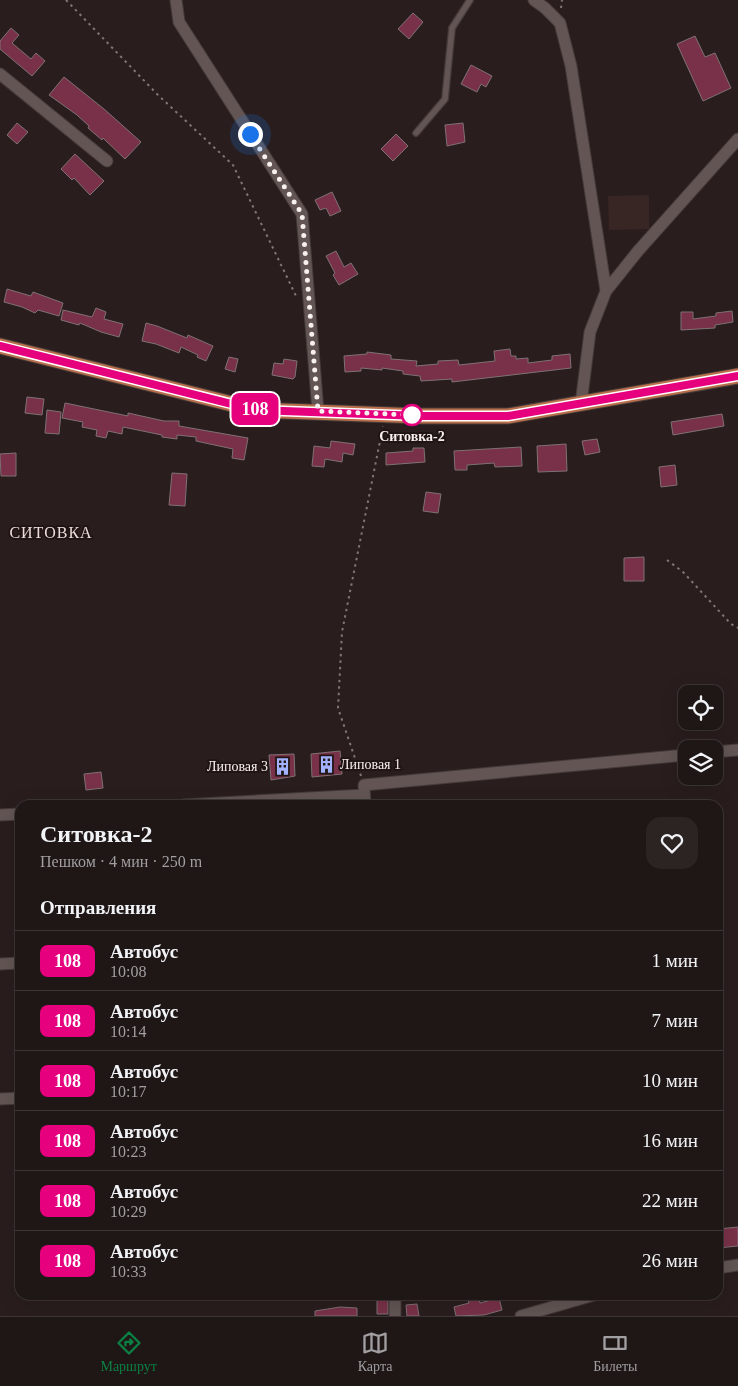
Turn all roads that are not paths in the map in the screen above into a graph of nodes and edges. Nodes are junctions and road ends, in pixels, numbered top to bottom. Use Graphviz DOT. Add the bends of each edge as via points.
graph roads {
  1 [pos="176,0"];
  2 [pos="470,0"];
  3 [pos="534,0"];
  4 [pos="0,74"];
  5 [pos="416,133"];
  6 [pos="738,139"];
  7 [pos="107,161"];
  8 [pos="606,291"];
  9 [pos="0,346"];
  10 [pos="738,376"];
  11 [pos="581,404"];
  12 [pos="318,411"];
  13 [pos="738,750"];
  14 [pos="723,751"];
  15 [pos="678,756"];
  16 [pos="364,795"];
  17 [pos="274,800"];
  18 [pos="15,814"];
  19 [pos="0,815"];
  20 [pos="15,963"];
  21 [pos="0,964"];
  22 [pos="15,1098"];
  23 [pos="0,1099"];
  24 [pos="738,1265"];
  25 [pos="723,1267"];
  26 [pos="395,1300"];
  27 [pos="577,1300"];
  28 [pos="396,1316"];
  29 [pos="521,1316"];
  1 -- 12 [label="street" via="179,22 302,214"];
  2 -- 5 [label="lane" via="452,28 445,99"];
  3 -- 8 [label="street" via="560,23 571,66"];
  4 -- 7 [label="street"];
  6 -- 8 [label="street"];
  8 -- 11 [label="street" via="590,332"];
  9 -- 12 [label="main road" via="256,410"];
  10 -- 11 [label="main road"];
  11 -- 12 [label="main road" via="508,416"];
  13 -- 14 [label="street"];
  15 -- 16 [label="street"];
  16 -- 17 [label="street"];
  18 -- 19 [label="street"];
  20 -- 21 [label="street"];
  22 -- 23 [label="street"];
  24 -- 25 [label="street"];
  26 -- 28 [label="street"];
  27 -- 29 [label="street"];
}
